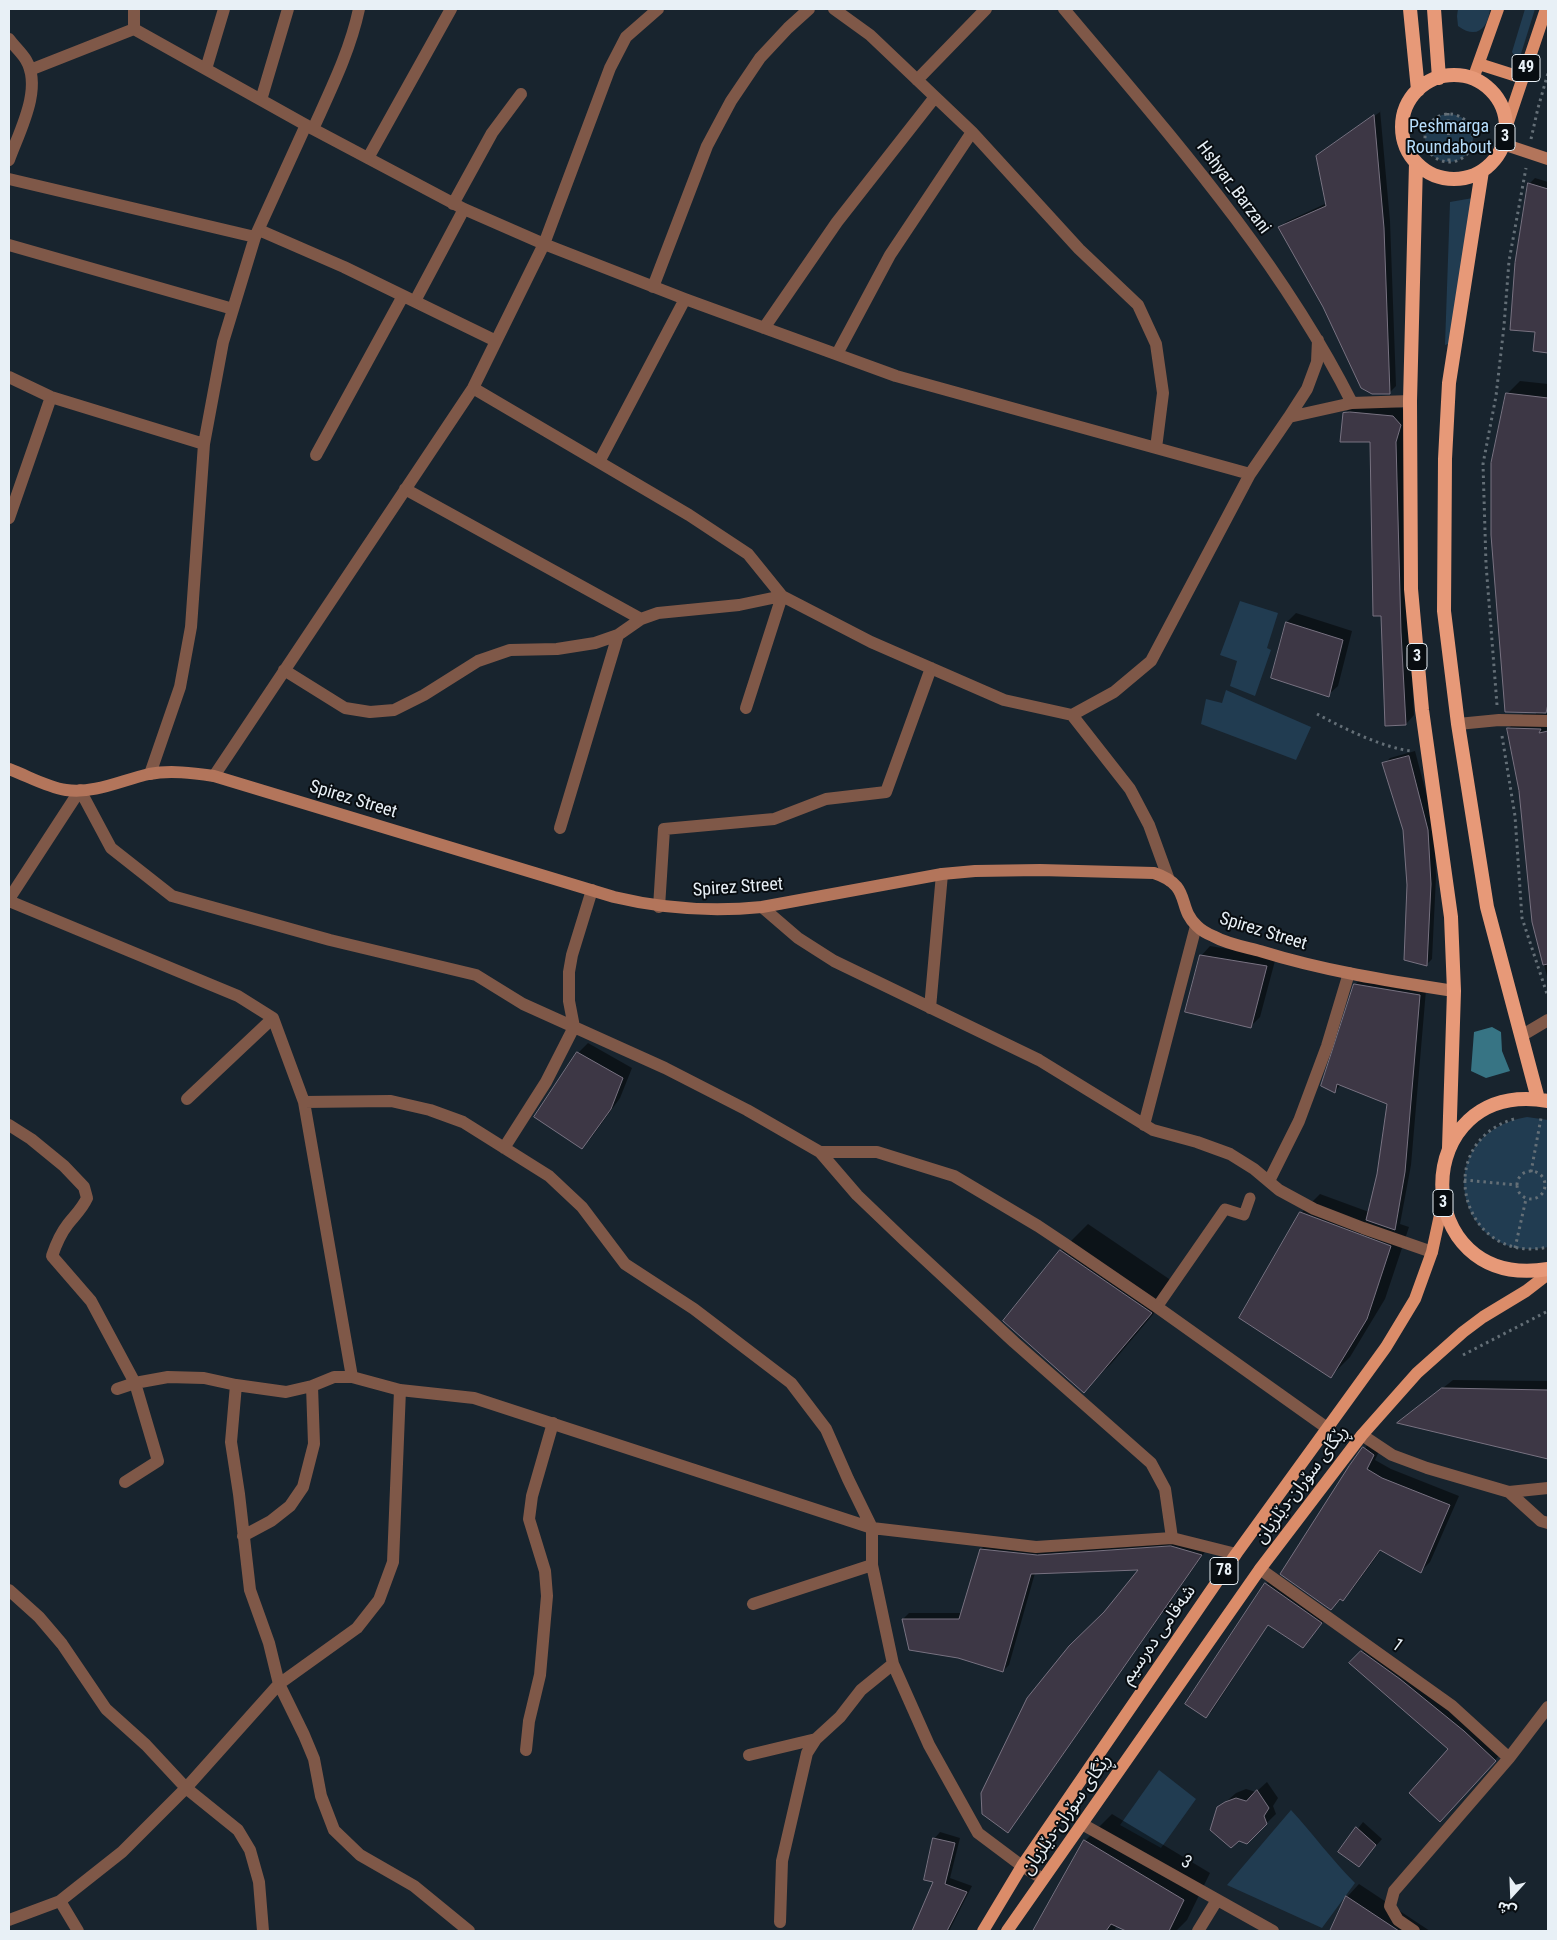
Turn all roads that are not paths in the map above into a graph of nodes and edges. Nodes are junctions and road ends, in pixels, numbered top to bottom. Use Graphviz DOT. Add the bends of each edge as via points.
graph roads {
  1 [pos="134,9"];
  2 [pos="224,9"];
  3 [pos="288,9"];
  4 [pos="359,9"];
  5 [pos="451,9"];
  6 [pos="658,9"];
  7 [pos="809,9"];
  8 [pos="834,9"];
  9 [pos="986,9"];
  10 [pos="1064,9"];
  11 [pos="1410,9"];
  12 [pos="1434,9"];
  13 [pos="1498,9"];
  14 [pos="1546,16"];
  15 [pos="134,29"];
  16 [pos="9,39"];
  17 [pos="1479,64"];
  18 [pos="206,69"];
  19 [pos="30,70"];
  20 [pos="1439,78"];
  21 [pos="1522,78"];
  22 [pos="1473,79"];
  23 [pos="917,80"];
  24 [pos="1418,90"];
  25 [pos="521,94"];
  26 [pos="935,96"];
  27 [pos="261,100"];
  28 [pos="309,127"];
  29 [pos="1506,128"];
  30 [pos="972,132"];
  31 [pos="1503,144"];
  32 [pos="368,158"];
  33 [pos="1548,159"];
  34 [pos="9,160"];
  35 [pos="1416,163"];
  36 [pos="1482,170"];
  37 [pos="9,179"];
  38 [pos="459,206"];
  39 [pos="257,234"];
  40 [pos="544,244"];
  41 [pos="9,245"];
  42 [pos="653,287"];
  43 [pos="409,299"];
  44 [pos="685,299"];
  45 [pos="233,310"];
  46 [pos="764,328"];
  47 [pos="1318,340"];
  48 [pos="496,341"];
  49 [pos="837,354"];
  50 [pos="9,377"];
  51 [pos="473,388"];
  52 [pos="51,397"];
  53 [pos="1410,401"];
  54 [pos="1352,403"];
  55 [pos="1289,417"];
  56 [pos="204,444"];
  57 [pos="1156,448"];
  58 [pos="316,455"];
  59 [pos="599,462"];
  60 [pos="1250,474"];
  61 [pos="406,489"];
  62 [pos="9,518"];
  63 [pos="782,596"];
  64 [pos="641,619"];
  65 [pos="618,635"];
  66 [pos="931,668"];
  67 [pos="284,670"];
  68 [pos="746,708"];
  69 [pos="1072,714"];
  70 [pos="1548,721"];
  71 [pos="1458,724"];
  72 [pos="9,769"];
  73 [pos="150,774"];
  74 [pos="214,776"];
  75 [pos="80,790"];
  76 [pos="560,828"];
  77 [pos="942,874"];
  78 [pos="1169,880"];
  79 [pos="592,890"];
  80 [pos="9,900"];
  81 [pos="658,907"];
  82 [pos="762,907"];
  83 [pos="1196,926"];
  84 [pos="1349,973"];
  85 [pos="1454,991"];
  86 [pos="930,1008"];
  87 [pos="273,1018"];
  88 [pos="1548,1020"];
  89 [pos="574,1028"];
  90 [pos="1521,1036"];
  91 [pos="187,1099"];
  92 [pos="1543,1100"];
  93 [pos="304,1102"];
  94 [pos="9,1125"];
  95 [pos="1144,1125"];
  96 [pos="504,1148"];
  97 [pos="1449,1148"];
  98 [pos="820,1152"];
  99 [pos="1269,1182"];
  100 [pos="1250,1198"];
  101 [pos="1443,1201"];
  102 [pos="1432,1252"];
  103 [pos="1548,1269"];
  104 [pos="1548,1274"];
  105 [pos="1157,1307"];
  106 [pos="352,1377"];
  107 [pos="135,1383"];
  108 [pos="236,1385"];
  109 [pos="312,1386"];
  110 [pos="116,1389"];
  111 [pos="400,1390"];
  112 [pos="553,1423"];
  113 [pos="1327,1428"];
  114 [pos="1362,1435"];
  115 [pos="125,1482"];
  116 [pos="1548,1488"];
  117 [pos="1510,1492"];
  118 [pos="1548,1523"];
  119 [pos="872,1528"];
  120 [pos="243,1536"];
  121 [pos="1172,1538"];
  122 [pos="1236,1554"];
  123 [pos="872,1565"];
  124 [pos="1260,1569"];
  125 [pos="9,1590"];
  126 [pos="753,1604"];
  127 [pos="893,1664"];
  128 [pos="279,1684"];
  129 [pos="1548,1708"];
  130 [pos="816,1739"];
  131 [pos="526,1750"];
  132 [pos="749,1755"];
  133 [pos="1509,1758"];
  134 [pos="186,1788"];
  135 [pos="1082,1824"];
  136 [pos="1022,1866"];
  137 [pos="1043,1879"];
  138 [pos="1217,1900"];
  139 [pos="60,1901"];
  140 [pos="9,1920"];
  141 [pos="780,1922"];
  142 [pos="78,1931"];
  143 [pos="263,1931"];
  144 [pos="469,1931"];
  145 [pos="983,1931"];
  146 [pos="1007,1931"];
  147 [pos="1198,1931"];
  148 [pos="1273,1931"];
  149 [pos="1414,1931"];
  1 -- 15 [label="street"];
  2 -- 18 [label="street"];
  3 -- 27 [label="street"];
  4 -- 28 [label="street" via="342,66"];
  5 -- 32 [label="street"];
  6 -- 40 [label="street" via="626,37 610,68"];
  7 -- 42 [label="street" via="760,58 731,101 707,146"];
  8 -- 23 [label="street" via="870,35"];
  9 -- 23 [label="street"];
  10 -- 47 [label="street, Hshyar_Barzani" via="1210,184 1292,298"];
  11 -- 24 [label="highway"];
  12 -- 20 [label="highway"];
  13 -- 17 [label="main road"];
  14 -- 21 [label="main road, 49"];
  15 -- 18 [label="street"];
  15 -- 19 [label="street"];
  16 -- 19 [label="street"];
  17 -- 21 [label="main road"];
  17 -- 22 [label="main road"];
  18 -- 27 [label="street"];
  19 -- 34 [label="street" via="33,90"];
  20 -- 22 [label="highway"];
  20 -- 24 [label="highway"];
  21 -- 29 [label="main road, 49"];
  22 -- 29 [label="highway, 3" via="1497,99 1504,113"];
  23 -- 26 [label="street"];
  24 -- 35 [label="highway" via="1405,110 1402,126 1404,142"];
  25 -- 38 [label="street" via="492,133"];
  26 -- 30 [label="street"];
  26 -- 46 [label="street" via="837,222"];
  27 -- 28 [label="street"];
  28 -- 32 [label="street"];
  28 -- 39 [label="street"];
  29 -- 31 [label="highway, 3"];
  30 -- 49 [label="street" via="890,255"];
  30 -- 57 [label="street" via="1079,249 1138,305 1156,344 1163,393"];
  31 -- 33 [label="main road"];
  31 -- 36 [label="highway, 3" via="1495,159"];
  32 -- 38 [label="street"];
  35 -- 36 [label="highway, 3" via="1434,175 1448,178 1462,178"];
  35 -- 53 [label="highway, 3"];
  36 -- 71 [label="highway, 3" via="1449,384 1444,611"];
  37 -- 39 [label="street"];
  38 -- 40 [label="street"];
  38 -- 43 [label="street"];
  39 -- 43 [label="street" via="344,267"];
  39 -- 45 [label="street"];
  40 -- 42 [label="street"];
  40 -- 48 [label="street"];
  41 -- 45 [label="street"];
  42 -- 44 [label="street"];
  43 -- 48 [label="street"];
  43 -- 58 [label="street"];
  44 -- 46 [label="street"];
  44 -- 59 [label="street"];
  45 -- 56 [label="street" via="223,342"];
  46 -- 49 [label="street"];
  47 -- 54 [label="street, Hshyar_Barzani"];
  47 -- 55 [label="street" via="1318,362 1307,389"];
  48 -- 51 [label="street"];
  49 -- 57 [label="street" via="896,376"];
  50 -- 52 [label="street"];
  51 -- 59 [label="street"];
  51 -- 61 [label="street"];
  52 -- 56 [label="street"];
  52 -- 62 [label="street"];
  53 -- 54 [label="street"];
  53 -- 85 [label="highway, 3" via="1411,589 1422,710 1451,917"];
  54 -- 55 [label="street"];
  55 -- 60 [label="street"];
  56 -- 73 [label="street" via="190,627 180,687"];
  57 -- 60 [label="street"];
  59 -- 63 [label="street" via="748,554"];
  60 -- 69 [label="street" via="1151,661 1114,692"];
  61 -- 64 [label="street"];
  61 -- 67 [label="street"];
  63 -- 64 [label="street" via="739,605 658,613"];
  63 -- 66 [label="street" via="870,642"];
  63 -- 68 [label="street"];
  64 -- 65 [label="street"];
  65 -- 67 [label="street" via="595,643 557,649 510,650 478,661 424,696 394,710 370,712 345,708"];
  65 -- 76 [label="street"];
  66 -- 69 [label="street" via="1004,700"];
  66 -- 81 [label="street" via="886,792 826,799 774,819 664,829"];
  67 -- 74 [label="street"];
  69 -- 78 [label="street" via="1130,789 1149,825"];
  70 -- 71 [label="street" via="1499,720"];
  71 -- 90 [label="highway, 3" via="1487,907"];
  72 -- 75 [label="main road, Spirez Street" via="55,788"];
  73 -- 74 [label="main road, Spirez Street"];
  73 -- 75 [label="main road, Spirez Street"];
  74 -- 79 [label="main road, Spirez Street"];
  75 -- 80 [label="street"];
  75 -- 89 [label="street" via="111,848 172,896 330,940 476,975 523,1004"];
  77 -- 78 [label="main road, Spirez Street" via="1007,870 1117,871 1154,873"];
  77 -- 82 [label="main road, Spirez Street"];
  77 -- 86 [label="street"];
  78 -- 83 [label="main road, Spirez Street" via="1183,895"];
  79 -- 81 [label="main road, Spirez Street"];
  79 -- 89 [label="street" via="569,972"];
  80 -- 87 [label="street" via="238,996"];
  81 -- 82 [label="main road, Spirez Street" via="710,911"];
  82 -- 86 [label="street" via="798,938 834,961"];
  83 -- 84 [label="main road, Spirez Street" via="1216,938 1267,954"];
  83 -- 95 [label="street"];
  84 -- 85 [label="main road, Spirez Street"];
  84 -- 99 [label="street" via="1327,1046 1299,1121"];
  85 -- 97 [label="highway, 3"];
  86 -- 95 [label="street" via="1039,1060"];
  87 -- 91 [label="street"];
  87 -- 93 [label="street"];
  88 -- 90 [label="street"];
  89 -- 96 [label="street" via="546,1082"];
  89 -- 98 [label="street" via="665,1068"];
  90 -- 92 [label="highway, 3"];
  92 -- 97 [label="highway, 3" via="1511,1100 1486,1109 1464,1126"];
  93 -- 96 [label="street" via="390,1101 430,1110 463,1122"];
  93 -- 106 [label="street"];
  94 -- 107 [label="street" via="64,1166 84,1187 87,1198 81,1211 69,1223 52,1256 91,1301"];
  95 -- 99 [label="street" via="1230,1154"];
  96 -- 119 [label="street" via="549,1176 582,1207 625,1264 694,1308 791,1383 826,1429"];
  97 -- 101 [label="highway, 3" via="1442,1174"];
  98 -- 105 [label="street" via="877,1152 954,1176 1038,1226"];
  98 -- 121 [label="street" via="904,1240 1151,1463 1164,1489"];
  99 -- 102 [label="street" via="1314,1209"];
  100 -- 105 [label="lane" via="1244,1215 1225,1209"];
  101 -- 102 [label="main road, شەقامی دەرسیم / 78"];
  101 -- 103 [label="highway, 3" via="1458,1236 1487,1261 1511,1270"];
  102 -- 113 [label="main road, شەقامی دەرسیم / 78" via="1414,1299 1386,1347"];
  104 -- 114 [label="main road, ڕێگای سۆران-دێلزیان / 78" via="1463,1332 1417,1373"];
  105 -- 113 [label="street"];
  106 -- 109 [label="street" via="334,1377"];
  106 -- 111 [label="street"];
  107 -- 108 [label="street" via="168,1377 204,1378"];
  107 -- 110 [label="street"];
  107 -- 115 [label="street" via="158,1460"];
  108 -- 109 [label="street" via="286,1392"];
  108 -- 120 [label="street" via="231,1442"];
  109 -- 120 [label="street" via="314,1444 303,1487 290,1506"];
  111 -- 112 [label="street" via="474,1398"];
  111 -- 128 [label="street" via="393,1562 379,1600 357,1628"];
  112 -- 119 [label="street"];
  112 -- 131 [label="street" via="532,1496 529,1519 545,1571 548,1596 540,1675"];
  113 -- 122 [label="main road, شەقامی دەرسیم / 78"];
  114 -- 117 [label="street" via="1392,1455"];
  114 -- 124 [label="main road, ڕێگای سۆران-دێلزیان / 78"];
  116 -- 117 [label="street"];
  117 -- 118 [label="street" via="1541,1521"];
  119 -- 121 [label="street" via="1036,1547"];
  119 -- 123 [label="street"];
  120 -- 128 [label="street" via="250,1590 269,1643"];
  121 -- 122 [label="street"];
  122 -- 136 [label="main road, شەقامی دەرسیم / 78"];
  123 -- 126 [label="street"];
  123 -- 127 [label="street"];
  124 -- 133 [label="street, 1" via="1452,1706"];
  124 -- 135 [label="main road, ڕێگای سۆران-دێلزیان / 78"];
  125 -- 134 [label="street" via="62,1644 106,1709"];
  127 -- 130 [label="street" via="862,1690"];
  127 -- 136 [label="street" via="929,1745 978,1833"];
  128 -- 134 [label="street"];
  128 -- 144 [label="street" via="314,1759 321,1796 334,1830 360,1855 414,1886"];
  129 -- 133 [label="street"];
  130 -- 132 [label="street"];
  130 -- 141 [label="street" via="807,1753 782,1861"];
  133 -- 149 [label="street" via="1394,1891 1390,1906 1398,1920"];
  134 -- 139 [label="street" via="122,1852"];
  134 -- 143 [label="street" via="238,1830 250,1850 259,1882"];
  135 -- 137 [label="main road, ڕێگای سۆران-دێلزیان / 78"];
  135 -- 138 [label="street, 3"];
  136 -- 137 [label="street"];
  136 -- 145 [label="main road, شەقامی دەرسیم / 78"];
  137 -- 146 [label="main road, ڕێگای سۆران-دێلزیان / 78"];
  138 -- 147 [label="street"];
  138 -- 148 [label="street, 3"];
  139 -- 140 [label="street"];
  139 -- 142 [label="street"];
}
